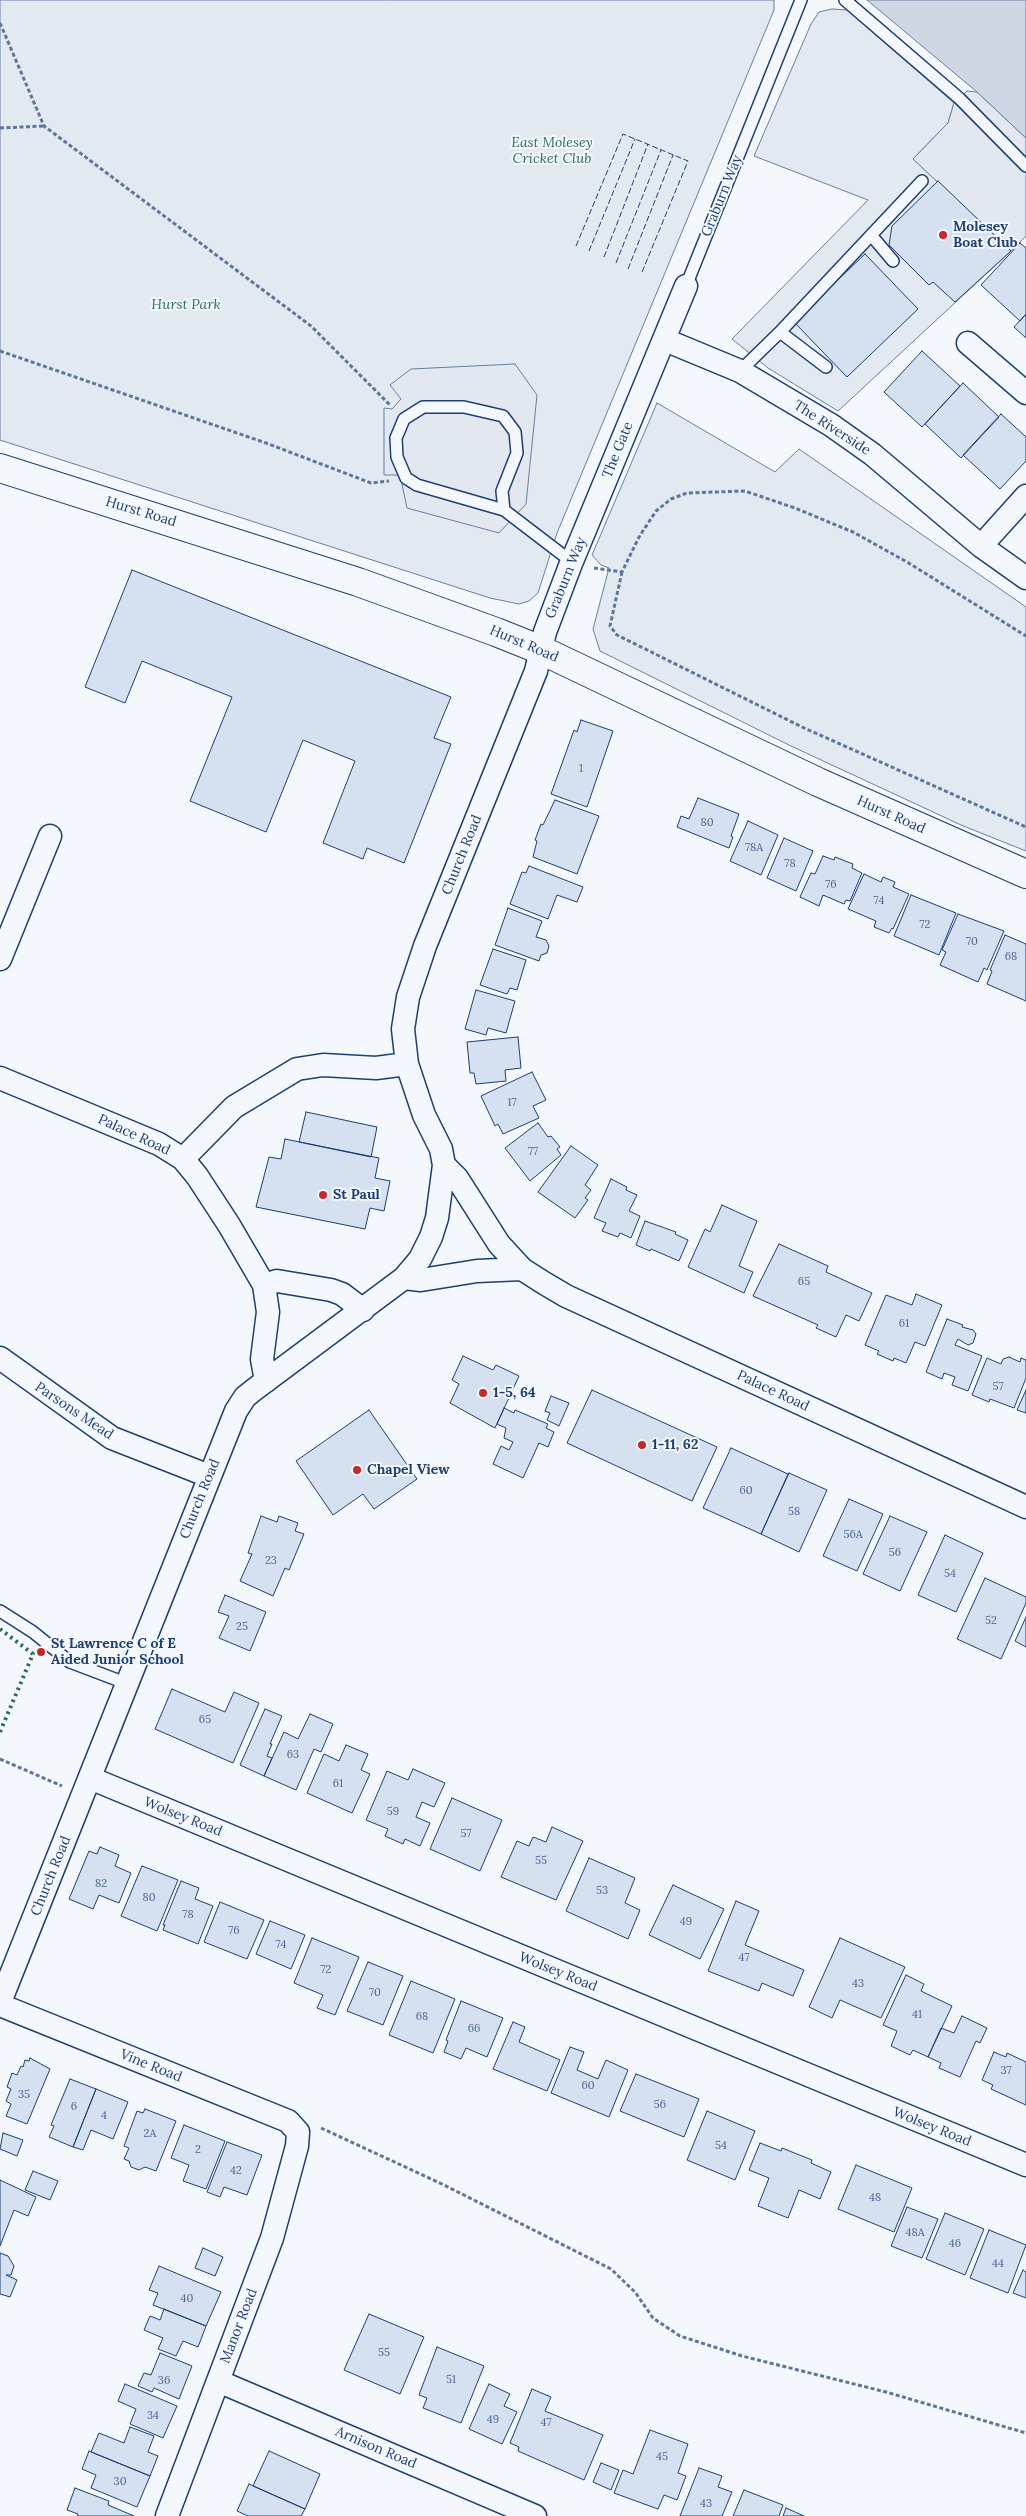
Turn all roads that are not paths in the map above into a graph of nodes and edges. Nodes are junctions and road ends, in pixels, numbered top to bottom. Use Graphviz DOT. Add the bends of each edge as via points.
graph roads {
  1 [pos="845,0"];
  2 [pos="796,1"];
  3 [pos="1026,166"];
  4 [pos="922,181"];
  5 [pos="871,235"];
  6 [pos="893,261"];
  7 [pos="686,286"];
  8 [pos="780,332"];
  9 [pos="665,340"];
  10 [pos="968,343"];
  11 [pos="826,367"];
  12 [pos="740,371"];
  13 [pos="642,392"];
  14 [pos="1026,393"];
  15 [pos="2,473"];
  16 [pos="1026,496"];
  17 [pos="594,507"];
  18 [pos="504,510"];
  19 [pos="981,546"];
  20 [pos="572,562"];
  21 [pos="1026,578"];
  22 [pos="541,650"];
  23 [pos="50,836"];
  24 [pos="1026,874"];
  25 [pos="0,959"];
  26 [pos="407,1064"];
  27 [pos="0,1078"];
  28 [pos="183,1159"];
  29 [pos="444,1165"];
  30 [pos="522,1269"];
  31 [pos="404,1278"];
  32 [pos="264,1285"];
  33 [pos="363,1310"];
  34 [pos="0,1358"];
  35 [pos="266,1381"];
  36 [pos="209,1476"];
  37 [pos="1026,1507"];
  38 [pos="0,1610"];
  39 [pos="128,1684"];
  40 [pos="86,1787"];
  41 [pos="0,2003"];
  42 [pos="298,2132"];
  43 [pos="1026,2165"];
  44 [pos="218,2381"];
  45 [pos="167,2516"];
  46 [pos="535,2516"];
  1 -- 3 [label="lane" via="959,98"];
  2 -- 7 [label="lane, Graburn Way"];
  4 -- 5 [label="lane"];
  5 -- 6 [label="lane"];
  5 -- 8 [label="lane"];
  7 -- 9 [label="street, Graburn Way"];
  8 -- 11 [label="lane"];
  8 -- 12 [label="lane"];
  9 -- 12 [label="street, The Riverside"];
  9 -- 13 [label="street, Graburn Way"];
  10 -- 14 [label="street"];
  12 -- 19 [label="street, The Riverside" via="872,454"];
  13 -- 17 [label="street, The Gate"];
  15 -- 22 [label="main road, Hurst Road" via="358,582"];
  16 -- 19 [label="street"];
  17 -- 20 [label="street, Graburn Way"];
  18 -- 18 [label="lane" via="417,485 406,478 396,447 404,419 423,406 464,407 502,416 515,432 517,453 502,491"];
  18 -- 20 [label="lane"];
  19 -- 21 [label="street, The Riverside"];
  20 -- 22 [label="street, Graburn Way"];
  22 -- 24 [label="main road, Hurst Road" via="818,782"];
  22 -- 26 [label="street, Church Road" via="536,671 425,946 408,997 403,1029"];
  23 -- 25 [label="street"];
  26 -- 28 [label="street" via="376,1068 323,1065 297,1069 234,1107"];
  26 -- 29 [label="street, Church Road" via="424,1115 441,1149"];
  27 -- 28 [label="street, Palace Road" via="159,1144"];
  28 -- 32 [label="street, Palace Road" via="213,1200"];
  29 -- 30 [label="street, Palace Road" via="499,1244"];
  29 -- 31 [label="street, Church Road" via="437,1218 431,1237 420,1259"];
  30 -- 31 [label="street" via="477,1271 421,1280"];
  30 -- 37 [label="street, Palace Road" via="566,1296"];
  31 -- 33 [label="street, Church Road"];
  32 -- 33 [label="street" via="277,1281 331,1290"];
  32 -- 35 [label="street, Palace Road" via="268,1312 262,1359"];
  33 -- 35 [label="street, Church Road"];
  34 -- 36 [label="street, Parsons Mead" via="112,1438"];
  35 -- 36 [label="street, Church Road" via="245,1397 236,1411"];
  36 -- 39 [label="street, Church Road"];
  38 -- 39 [label="lane" via="70,1662"];
  39 -- 40 [label="street, Church Road"];
  40 -- 41 [label="street, Church Road"];
  40 -- 43 [label="street, Wolsey Road"];
  41 -- 42 [label="street, Vine Road" via="288,2121"];
  42 -- 44 [label="street, Manor Road" via="296,2154 272,2238"];
  44 -- 45 [label="street, Manor Road"];
  44 -- 46 [label="street, Arnison Road"];
}
